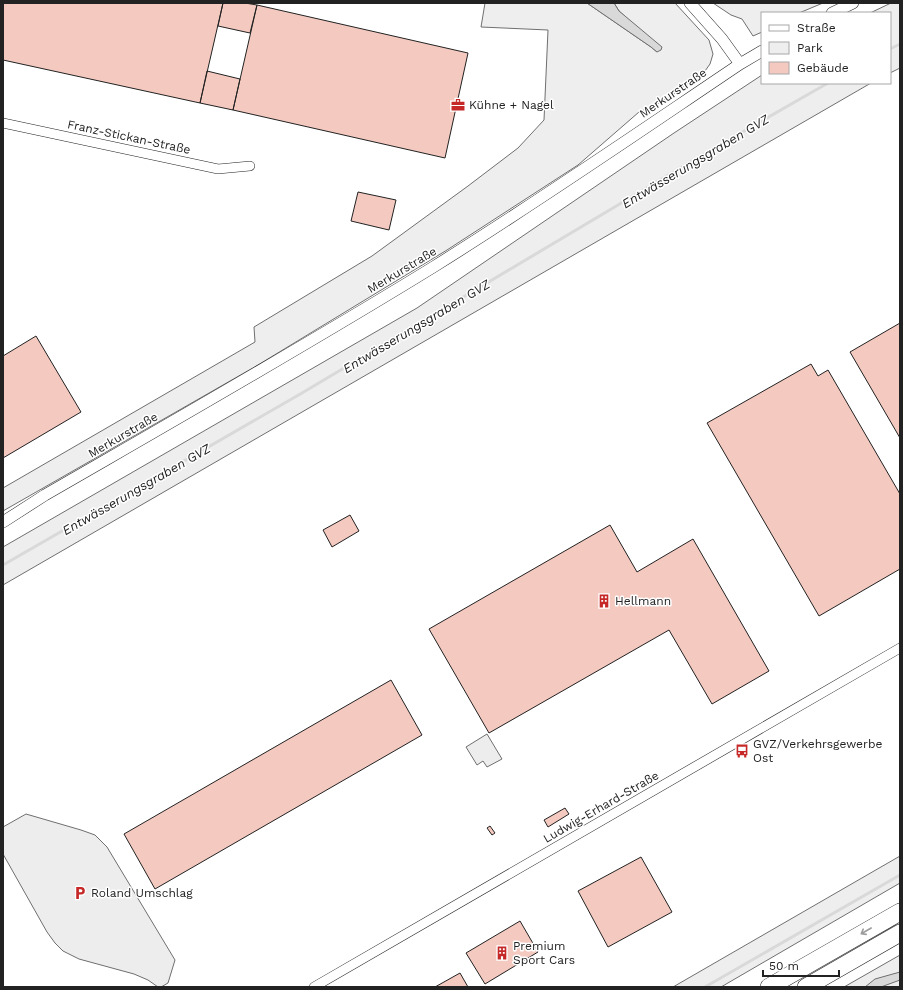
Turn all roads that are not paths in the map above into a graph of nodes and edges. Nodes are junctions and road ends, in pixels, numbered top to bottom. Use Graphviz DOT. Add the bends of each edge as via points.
graph roads {
  1 [pos="690,3"];
  2 [pos="852,3"];
  3 [pos="834,12"];
  4 [pos="761,52"];
  5 [pos="740,64"];
  6 [pos="3,122"];
  7 [pos="250,166"];
  8 [pos="45,495"];
  9 [pos="3,516"];
  10 [pos="3,522"];
  11 [pos="900,648"];
  12 [pos="900,912"];
  13 [pos="900,933"];
  14 [pos="314,987"];
  15 [pos="769,987"];
  16 [pos="806,987"];
  1 -- 5 [label="street"];
  2 -- 3 [label="street"];
  4 -- 5 [label="street, Merkurstraße"];
  5 -- 8 [label="street, Merkurstraße" via="544,196 428,270"];
  6 -- 7 [label="street, Franz-Stickan-Straße" via="218,169"];
  8 -- 9 [label="street, Merkurstraße"];
  8 -- 10 [label="street, Merkurstraße"];
  11 -- 14 [label="street, Ludwig-Erhard-Straße"];
  12 -- 15 [label="highway, one-way"];
  13 -- 16 [label="highway"];
}
